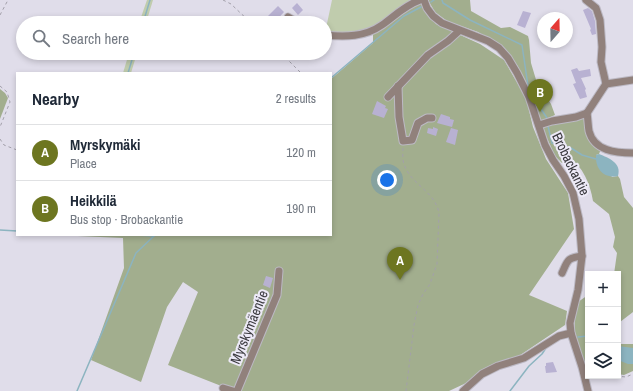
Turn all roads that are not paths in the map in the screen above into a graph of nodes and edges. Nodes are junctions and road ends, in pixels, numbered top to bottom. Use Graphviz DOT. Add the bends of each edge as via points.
graph roads {
  1 [pos="420,0"];
  2 [pos="424,0"];
  3 [pos="586,0"];
  4 [pos="459,31"];
  5 [pos="332,35"];
  6 [pos="633,80"];
  7 [pos="606,84"];
  8 [pos="398,86"];
  9 [pos="388,97"];
  10 [pos="586,113"];
  11 [pos="432,118"];
  12 [pos="539,125"];
  13 [pos="633,153"];
  14 [pos="582,256"];
  15 [pos="279,271"];
  16 [pos="562,273"];
  17 [pos="571,333"];
  18 [pos="223,388"];
  19 [pos="233,391"];
  20 [pos="237,391"];
  21 [pos="463,391"];
  22 [pos="588,391"];
  1 -- 5 [label="street" via="400,10 368,33 354,36"];
  2 -- 4 [label="street, Brobackantie" via="433,16"];
  3 -- 7 [label="street" via="596,8 600,20 601,62"];
  4 -- 8 [label="street" via="428,55"];
  4 -- 12 [label="street, Brobackantie" via="488,41 508,58 529,97"];
  6 -- 7 [label="street"];
  7 -- 10 [label="street"];
  8 -- 9 [label="street"];
  8 -- 11 [label="street" via="403,141 412,140 418,123"];
  10 -- 12 [label="street"];
  10 -- 13 [label="street" via="589,132 594,142 602,149"];
  12 -- 14 [label="street, Brobackantie" via="545,145 573,193 579,219"];
  14 -- 16 [label="street" via="571,257"];
  14 -- 17 [label="street, Brobackantie" via="578,290 570,318"];
  15 -- 20 [label="street, Myrskymäentie" via="277,295"];
  17 -- 21 [label="street" via="560,336 524,358 482,374"];
  17 -- 22 [label="street, Brobackantie"];
  18 -- 19 [label="street"];
}
